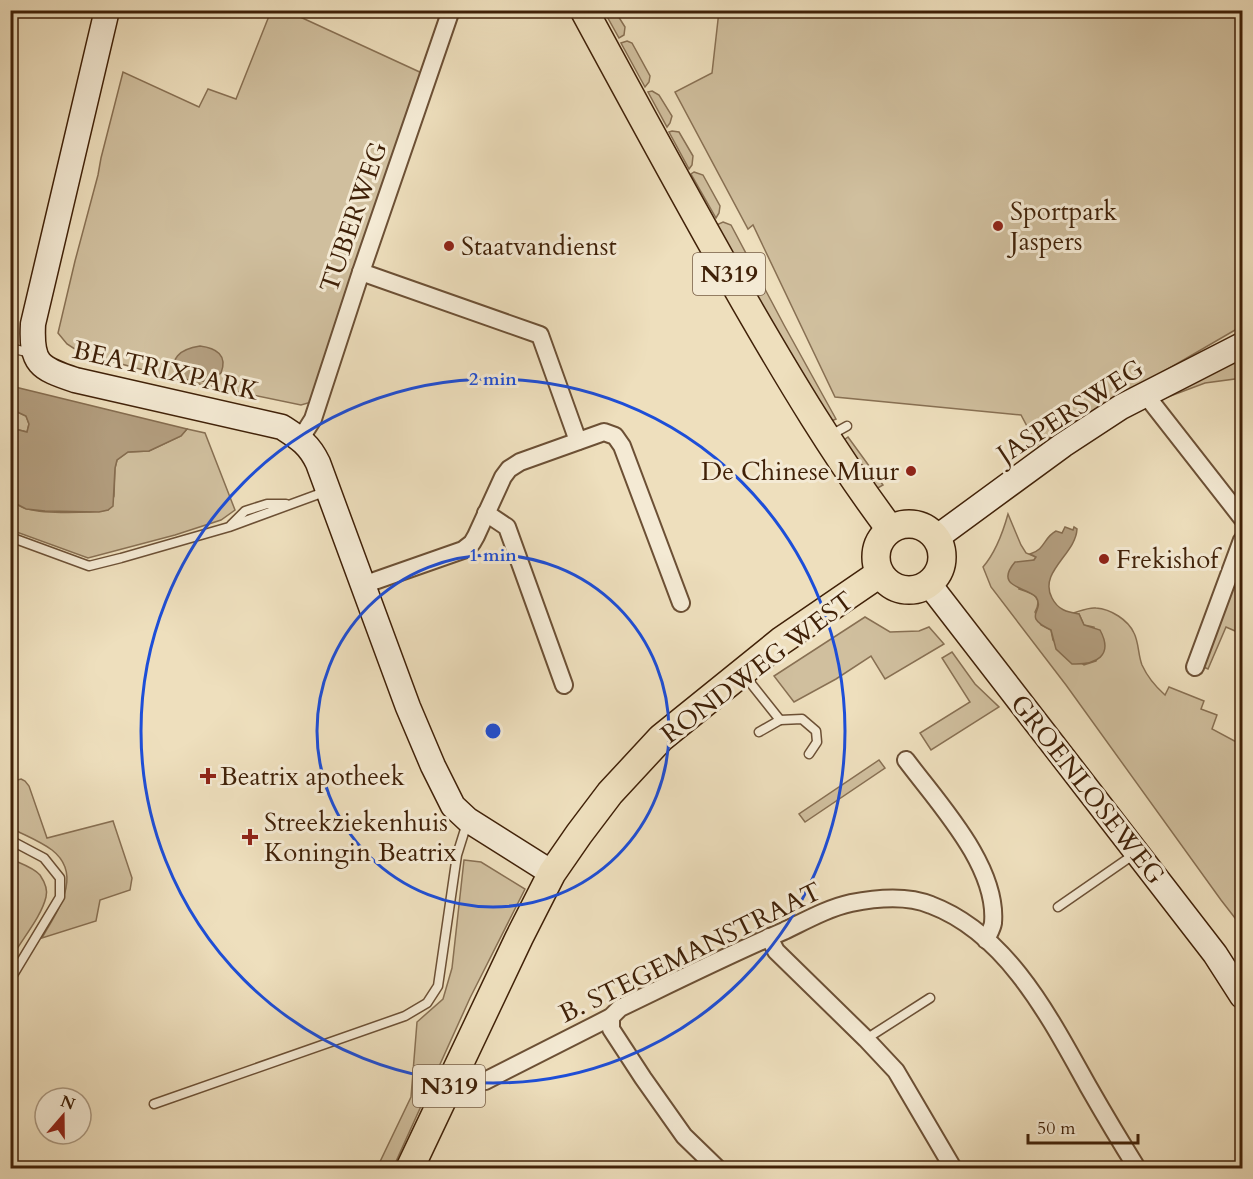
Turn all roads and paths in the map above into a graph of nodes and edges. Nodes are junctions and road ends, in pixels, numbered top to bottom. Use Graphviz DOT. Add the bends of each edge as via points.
graph roads {
  1 [pos="107,10"];
  2 [pos="451,10"];
  3 [pos="584,10"];
  4 [pos="361,272"];
  5 [pos="1242,345"];
  6 [pos="10,348"];
  7 [pos="34,354"];
  8 [pos="1145,394"];
  9 [pos="301,438"];
  10 [pos="578,441"];
  11 [pos="328,491"];
  12 [pos="486,513"];
  13 [pos="1242,518"];
  14 [pos="890,529"];
  15 [pos="10,537"];
  16 [pos="936,537"];
  17 [pos="1242,540"];
  18 [pos="879,574"];
  19 [pos="929,584"];
  20 [pos="363,585"];
  21 [pos="681,603"];
  22 [pos="1195,667"];
  23 [pos="742,673"];
  24 [pos="564,685"];
  25 [pos="780,720"];
  26 [pos="759,732"];
  27 [pos="809,754"];
  28 [pos="906,760"];
  29 [pos="468,820"];
  30 [pos="10,840"];
  31 [pos="1136,853"];
  32 [pos="552,873"];
  33 [pos="1058,907"];
  34 [pos="769,938"];
  35 [pos="986,940"];
  36 [pos="10,980"];
  37 [pos="1242,996"];
  38 [pos="930,998"];
  39 [pos="611,1017"];
  40 [pos="866,1039"];
  41 [pos="484,1081"];
  42 [pos="154,1104"];
  43 [pos="410,1168"];
  44 [pos="717,1168"];
  45 [pos="954,1168"];
  46 [pos="1137,1168"];
  1 -- 7 [label="street, BEATRIXPARK" via="33,324"];
  2 -- 4 [label="street, TUBERWEG"];
  3 -- 14 [label="main road, N319" via="776,355 837,432 869,502"];
  4 -- 9 [label="street, TUBERWEG" via="313,419"];
  4 -- 10 [label="street" via="540,335"];
  5 -- 8 [label="street, JASPERSWEG"];
  6 -- 7 [label="lane"];
  7 -- 9 [label="street, BEATRIXPARK" via="50,372 75,380 282,428"];
  8 -- 13 [label="street"];
  8 -- 16 [label="street, JASPERSWEG" via="1063,445"];
  9 -- 11 [label="street" via="313,452"];
  10 -- 12 [label="street" via="509,469"];
  10 -- 21 [label="street" via="604,432 615,436 622,446"];
  11 -- 15 [label="lane" via="293,504 254,508 229,526 89,566"];
  11 -- 20 [label="street"];
  12 -- 20 [label="street" via="472,543 464,550"];
  12 -- 24 [label="street" via="507,527"];
  14 -- 16 [label="main road" via="915,523"];
  14 -- 18 [label="main road" via="876,549"];
  16 -- 19 [label="main road" via="942,549 942,562"];
  17 -- 22 [label="street"];
  18 -- 19 [label="main road" via="901,590 916,590"];
  18 -- 23 [label="main road, RONDWEG WEST / N319"];
  19 -- 31 [label="street, GROENLOSEWEG"];
  20 -- 29 [label="street" via="433,766 453,806"];
  23 -- 25 [label="lane"];
  23 -- 32 [label="main road, RONDWEG WEST / N319" via="661,738 610,793"];
  25 -- 26 [label="lane"];
  25 -- 27 [label="lane" via="802,719 816,731 817,742"];
  28 -- 35 [label="street" via="963,836 982,870 992,902 993,925"];
  29 -- 32 [label="street"];
  29 -- 42 [label="lane" via="457,855 438,986 427,1003 405,1016"];
  30 -- 36 [label="lane" via="44,858 60,878 60,897"];
  31 -- 33 [label="lane"];
  31 -- 37 [label="street, GROENLOSEWEG" via="1215,954"];
  32 -- 43 [label="main road, RONDWEG WEST / N319"];
  34 -- 35 [label="street, B. STEGEMANSTRAAT" via="849,904 887,898 929,904 962,920"];
  34 -- 39 [label="street, B. STEGEMANSTRAAT" via="620,1008"];
  34 -- 40 [label="street" via="776,951"];
  35 -- 46 [label="street, B. STEGEMANSTRAAT" via="1020,976 1050,1018"];
  38 -- 40 [label="lane"];
  39 -- 41 [label="street, B. STEGEMANSTRAAT"];
  39 -- 44 [label="street" via="611,1029 643,1078 684,1136"];
  40 -- 45 [label="street" via="896,1071"];
}
